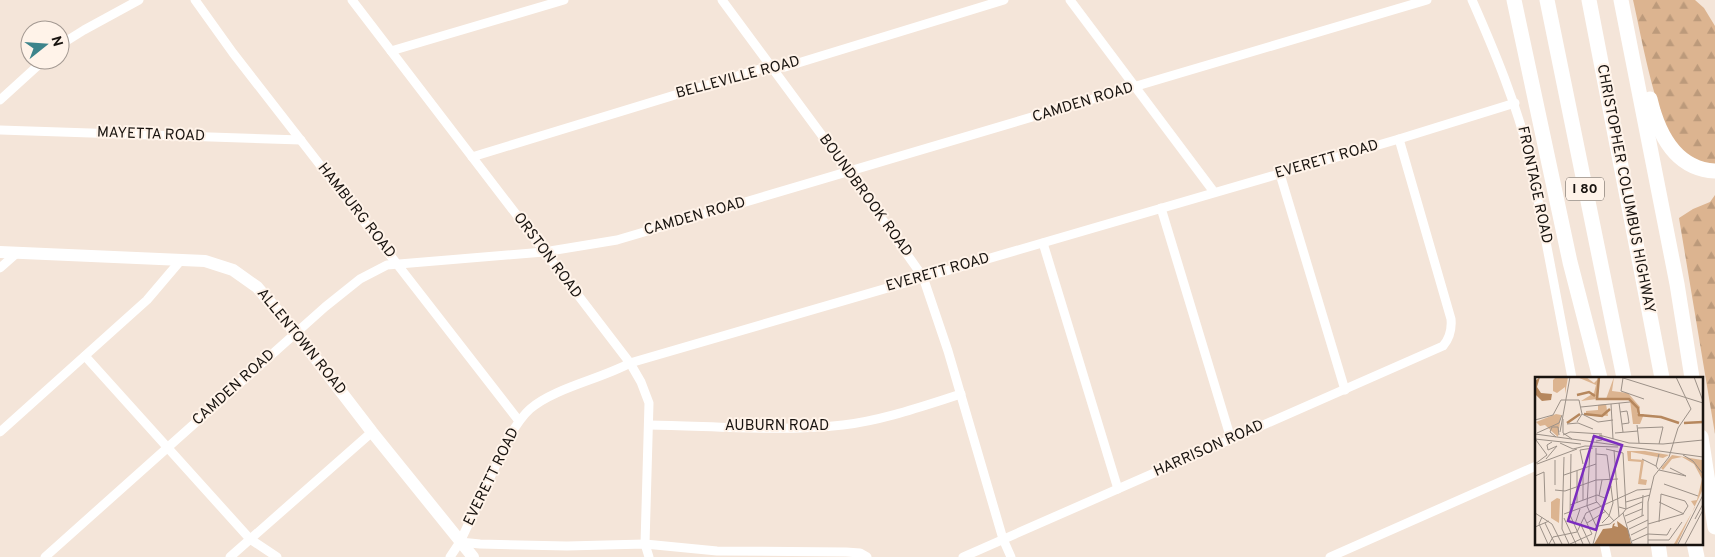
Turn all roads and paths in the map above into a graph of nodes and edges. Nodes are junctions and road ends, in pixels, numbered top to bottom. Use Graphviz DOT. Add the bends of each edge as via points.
graph roads {
  1 [pos="139,0"];
  2 [pos="195,0"];
  3 [pos="352,0"];
  4 [pos="564,0"];
  5 [pos="722,0"];
  6 [pos="1004,0"];
  7 [pos="1070,0"];
  8 [pos="1427,0"];
  9 [pos="1472,0"];
  10 [pos="1514,0"];
  11 [pos="1546,0"];
  12 [pos="1589,0"];
  13 [pos="1622,0"];
  14 [pos="70,39"];
  15 [pos="391,51"];
  16 [pos="772,68"];
  17 [pos="33,70"];
  18 [pos="1135,87"];
  19 [pos="0,100"];
  20 [pos="1515,103"];
  21 [pos="0,130"];
  22 [pos="1400,139"];
  23 [pos="301,140"];
  24 [pos="472,157"];
  25 [pos="1715,171"];
  26 [pos="849,172"];
  27 [pos="1280,174"];
  28 [pos="1214,192"];
  29 [pos="1161,208"];
  30 [pos="1043,243"];
  31 [pos="0,252"];
  32 [pos="544,252"];
  33 [pos="17,253"];
  34 [pos="182,260"];
  35 [pos="396,263"];
  36 [pos="0,268"];
  37 [pos="923,277"];
  38 [pos="296,333"];
  39 [pos="85,356"];
  40 [pos="630,363"];
  41 [pos="1572,377"];
  42 [pos="1600,377"];
  43 [pos="1624,377"];
  44 [pos="1662,377"];
  45 [pos="1692,377"];
  46 [pos="1345,390"];
  47 [pos="961,394"];
  48 [pos="519,421"];
  49 [pos="649,425"];
  50 [pos="0,432"];
  51 [pos="372,432"];
  52 [pos="1231,439"];
  53 [pos="1702,443"];
  54 [pos="168,448"];
  55 [pos="1535,466"];
  56 [pos="1118,490"];
  57 [pos="1715,527"];
  58 [pos="250,539"];
  59 [pos="1004,539"];
  60 [pos="460,542"];
  61 [pos="646,544"];
  62 [pos="1604,544"];
  63 [pos="1658,544"];
  64 [pos="1694,544"];
  65 [pos="45,557"];
  66 [pos="230,557"];
  67 [pos="277,557"];
  68 [pos="450,557"];
  69 [pos="473,557"];
  70 [pos="649,557"];
  71 [pos="867,557"];
  72 [pos="963,557"];
  73 [pos="1011,557"];
  74 [pos="1330,557"];
  75 [pos="1606,557"];
  76 [pos="1660,557"];
  77 [pos="1697,557"];
  1 -- 14 [label="street"];
  2 -- 23 [label="street, HAMBURG ROAD"];
  3 -- 15 [label="street, ORSTON ROAD"];
  4 -- 15 [label="street"];
  5 -- 16 [label="street, BOUNDBROOK ROAD"];
  6 -- 16 [label="street, BELLEVILLE ROAD" via="785,67"];
  7 -- 18 [label="street"];
  8 -- 18 [label="street, CAMDEN ROAD"];
  9 -- 20 [label="street, FRONTAGE ROAD"];
  10 -- 42 [label="highway" via="1570,262"];
  11 -- 43 [label="highway, I 80"];
  12 -- 44 [label="highway, CHRISTOPHER COLUMBUS HIGHWAY / I 80"];
  13 -- 25 [label="highway" via="1654,115 1666,140 1688,164 1701,170"];
  13 -- 45 [label="highway"];
  15 -- 24 [label="street, ORSTON ROAD"];
  16 -- 24 [label="street, BELLEVILLE ROAD"];
  16 -- 26 [label="street, BOUNDBROOK ROAD"];
  17 -- 19 [label="street"];
  18 -- 26 [label="street, CAMDEN ROAD"];
  18 -- 28 [label="street"];
  20 -- 22 [label="street, EVERETT ROAD"];
  20 -- 41 [label="street, FRONTAGE ROAD" via="1530,158"];
  21 -- 23 [label="street, MAYETTA ROAD"];
  22 -- 27 [label="street, EVERETT ROAD"];
  22 -- 46 [label="street, HARRISON ROAD" via="1452,326 1443,346"];
  23 -- 35 [label="street, HAMBURG ROAD"];
  24 -- 32 [label="street, ORSTON ROAD"];
  26 -- 32 [label="street, CAMDEN ROAD" via="617,240"];
  26 -- 37 [label="street, BOUNDBROOK ROAD"];
  27 -- 28 [label="street, EVERETT ROAD"];
  27 -- 46 [label="street"];
  28 -- 29 [label="street, EVERETT ROAD"];
  29 -- 30 [label="street, EVERETT ROAD"];
  29 -- 52 [label="street"];
  30 -- 37 [label="street, EVERETT ROAD"];
  30 -- 56 [label="street"];
  31 -- 33 [label="street, ALLENTOWN ROAD"];
  32 -- 35 [label="street, CAMDEN ROAD"];
  32 -- 40 [label="street, ORSTON ROAD"];
  33 -- 34 [label="street, ALLENTOWN ROAD"];
  33 -- 36 [label="street"];
  34 -- 38 [label="street, ALLENTOWN ROAD" via="219,264 246,278"];
  34 -- 39 [label="street" via="147,300"];
  35 -- 38 [label="street, CAMDEN ROAD" via="387,264 360,279"];
  35 -- 48 [label="street, HAMBURG ROAD"];
  37 -- 40 [label="street, EVERETT ROAD"];
  37 -- 47 [label="street, BOUNDBROOK ROAD"];
  38 -- 51 [label="street, ALLENTOWN ROAD"];
  38 -- 54 [label="street, CAMDEN ROAD"];
  39 -- 50 [label="street"];
  39 -- 54 [label="street"];
  40 -- 48 [label="street, EVERETT ROAD" via="541,400"];
  40 -- 49 [label="street, ORSTON ROAD" via="649,403"];
  46 -- 52 [label="street, HARRISON ROAD"];
  47 -- 49 [label="street, AUBURN ROAD" via="904,412 846,425 807,428"];
  47 -- 59 [label="street, BOUNDBROOK ROAD"];
  48 -- 60 [label="street, EVERETT ROAD"];
  49 -- 61 [label="street, ORSTON ROAD"];
  51 -- 58 [label="street"];
  51 -- 60 [label="street, ALLENTOWN ROAD"];
  52 -- 56 [label="street, HARRISON ROAD"];
  53 -- 57 [label="highway"];
  54 -- 58 [label="street"];
  54 -- 65 [label="street, CAMDEN ROAD"];
  55 -- 74 [label="street"];
  56 -- 59 [label="street, HARRISON ROAD"];
  58 -- 66 [label="street"];
  58 -- 67 [label="street"];
  59 -- 72 [label="street, HARRISON ROAD"];
  59 -- 73 [label="street, BOUNDBROOK ROAD"];
  60 -- 61 [label="street" via="568,546"];
  60 -- 68 [label="street, EVERETT ROAD"];
  60 -- 69 [label="street, ALLENTOWN ROAD"];
  61 -- 70 [label="street, ORSTON ROAD"];
  61 -- 71 [label="street" via="717,551 846,552"];
  62 -- 75 [label="street"];
  63 -- 76 [label="highway"];
  64 -- 77 [label="highway"];
}
